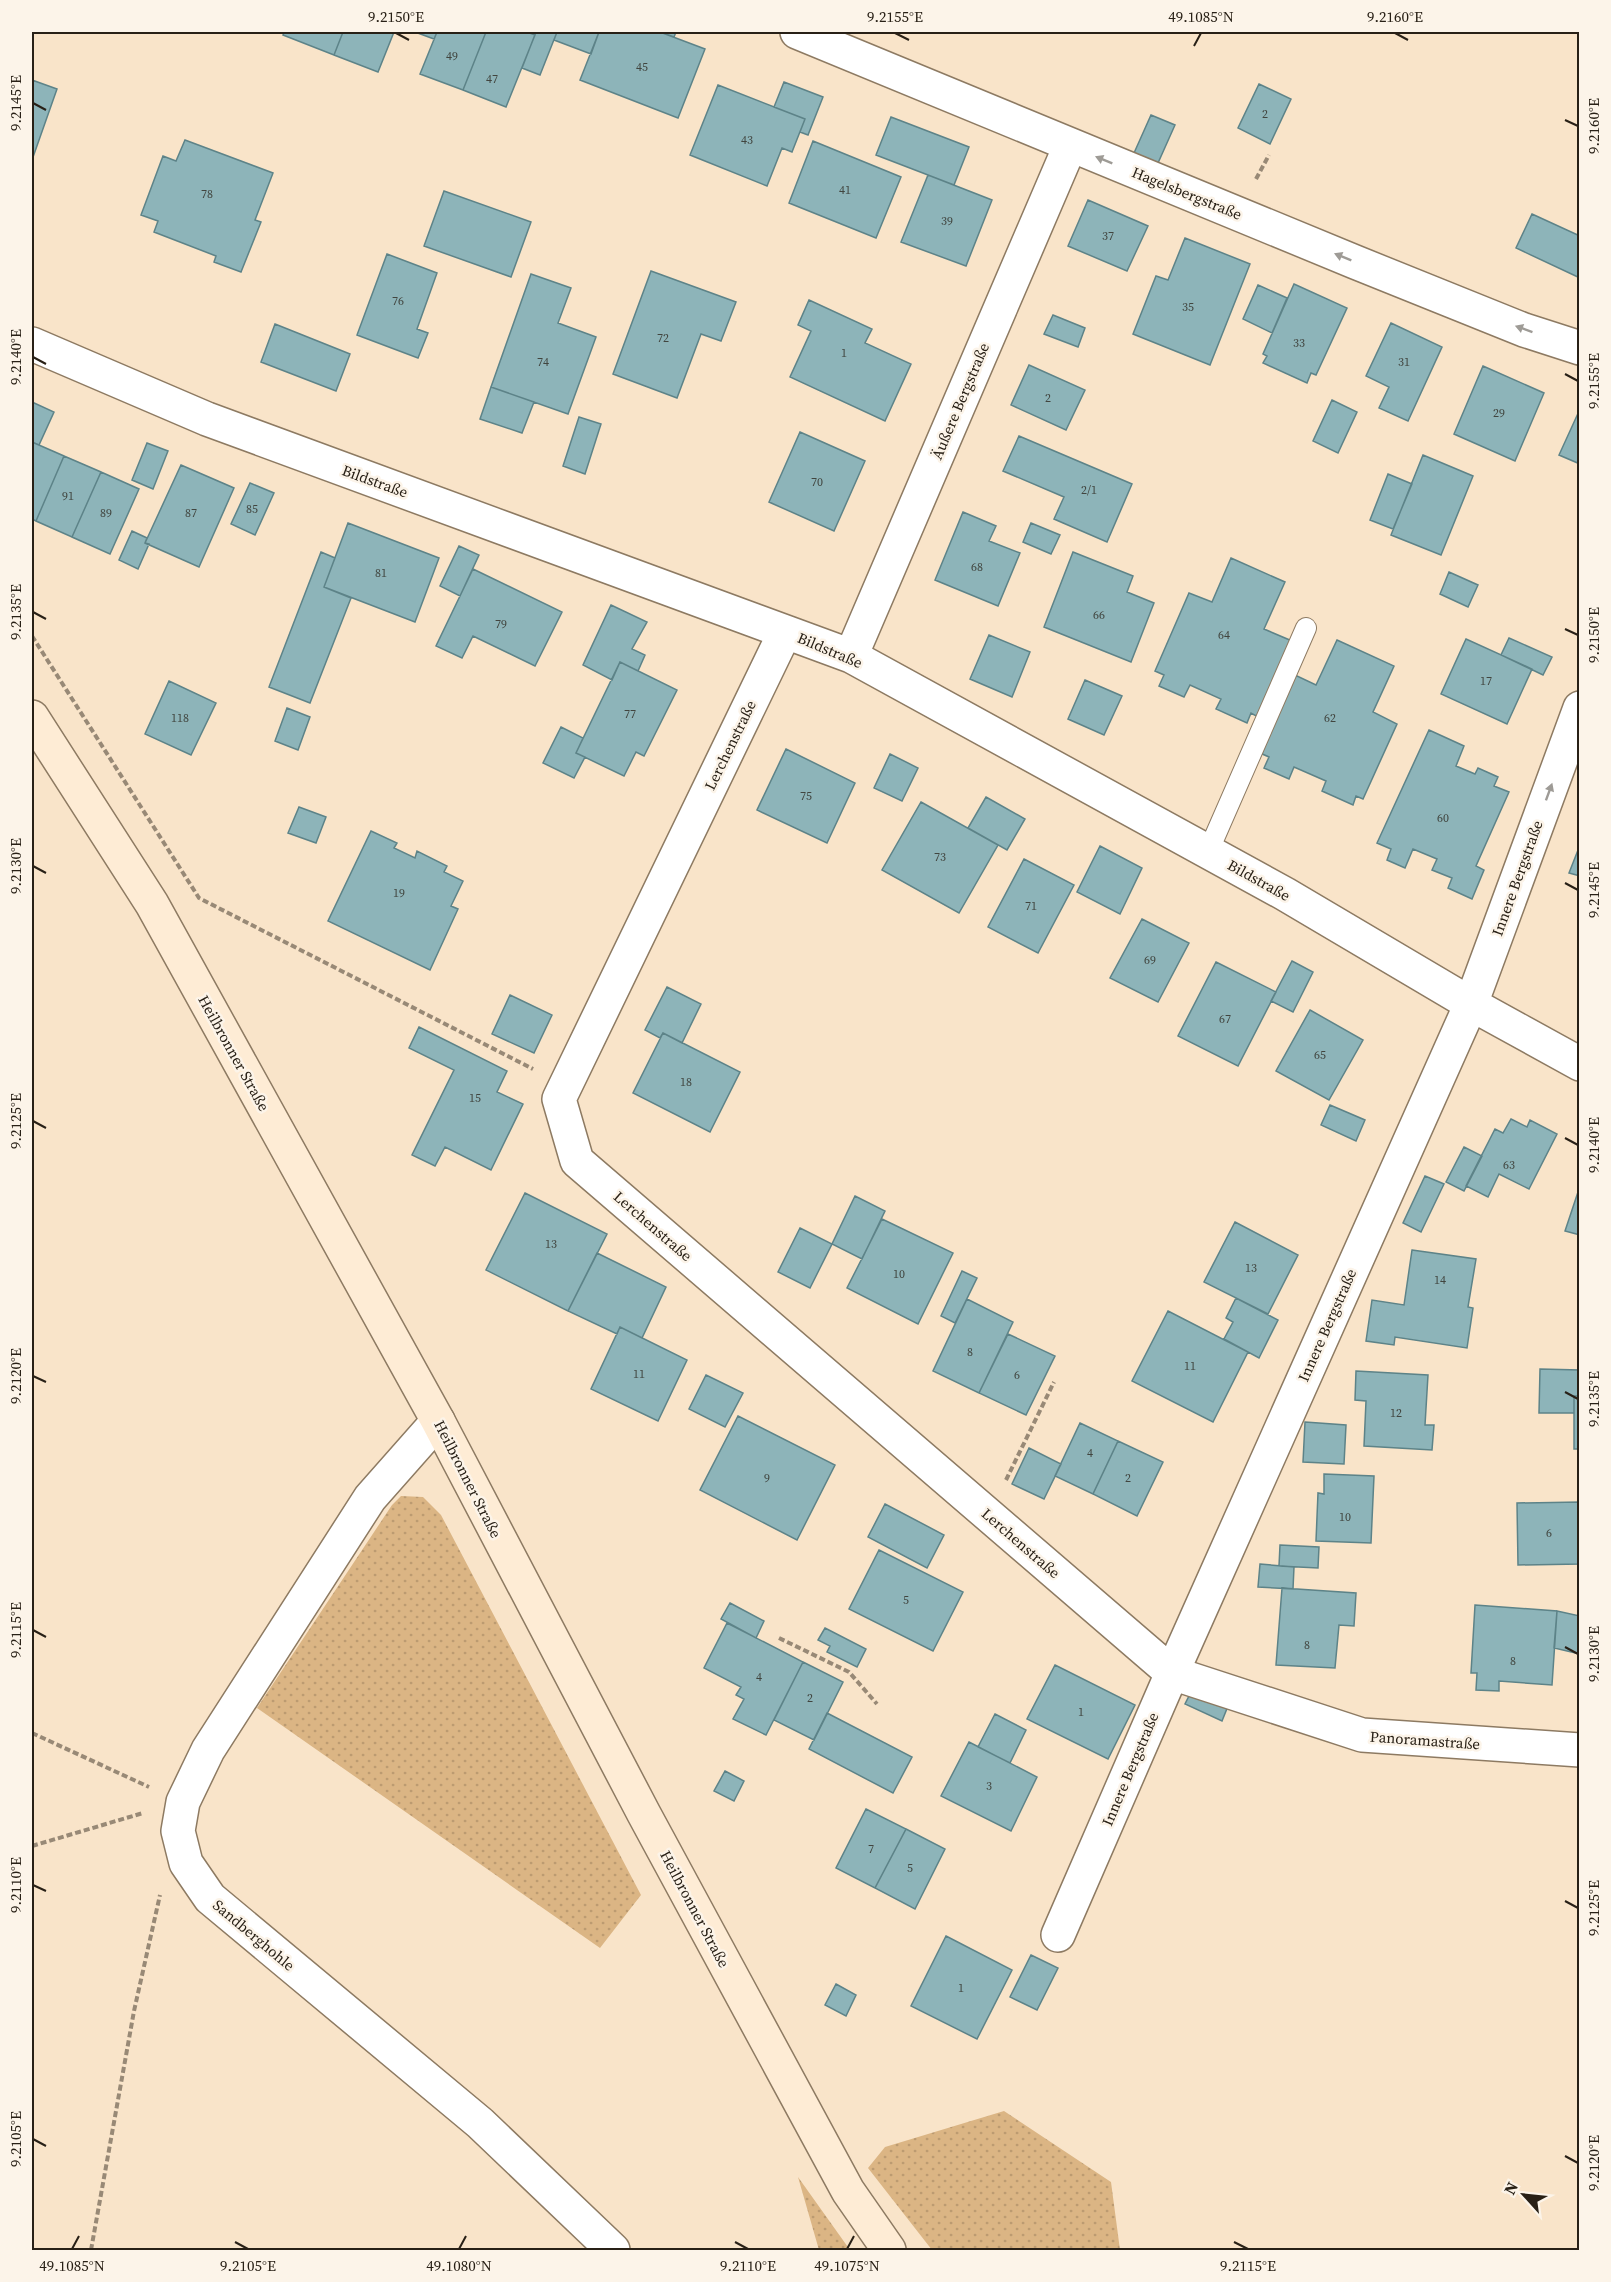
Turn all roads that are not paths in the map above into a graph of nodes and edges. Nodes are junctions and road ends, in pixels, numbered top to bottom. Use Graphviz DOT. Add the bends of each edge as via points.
graph roads {
  1 [pos="797,32"];
  2 [pos="1070,146"];
  3 [pos="32,344"];
  4 [pos="1580,348"];
  5 [pos="1306,628"];
  6 [pos="785,632"];
  7 [pos="851,656"];
  8 [pos="1580,708"];
  9 [pos="32,717"];
  10 [pos="1208,852"];
  11 [pos="1471,1004"];
  12 [pos="1580,1064"];
  13 [pos="438,1421"];
  14 [pos="1172,1673"];
  15 [pos="1580,1750"];
  16 [pos="1058,1935"];
  17 [pos="613,2250"];
  18 [pos="889,2250"];
  1 -- 2 [label="street, Hagelsbergstraße"];
  4 -- 2 [label="street, Hagelsbergstraße, one-way"];
  2 -- 7 [label="street, Äußere Bergstraße"];
  3 -- 6 [label="street, Bildstraße" via="207,419"];
  5 -- 10 [label="lane"];
  6 -- 7 [label="street, Bildstraße"];
  6 -- 14 [label="street, Lerchenstraße" via="559,1099 577,1161"];
  7 -- 10 [label="street, Bildstraße"];
  11 -- 8 [label="street, Innere Bergstraße, one-way"];
  9 -- 13 [label="main road, Heilbronner Straße" via="152,904"];
  10 -- 11 [label="street, Bildstraße"];
  11 -- 12 [label="street, Bildstraße"];
  11 -- 14 [label="street, Innere Bergstraße"];
  13 -- 17 [label="street, Sandberghohle" via="370,1498 207,1750 183,1802 178,1831 186,1863 210,1898 480,2123"];
  13 -- 18 [label="main road, Heilbronner Straße" via="848,2191"];
  14 -- 15 [label="street, Panoramastraße" via="1362,1735"];
  14 -- 16 [label="street, Innere Bergstraße"];
}
